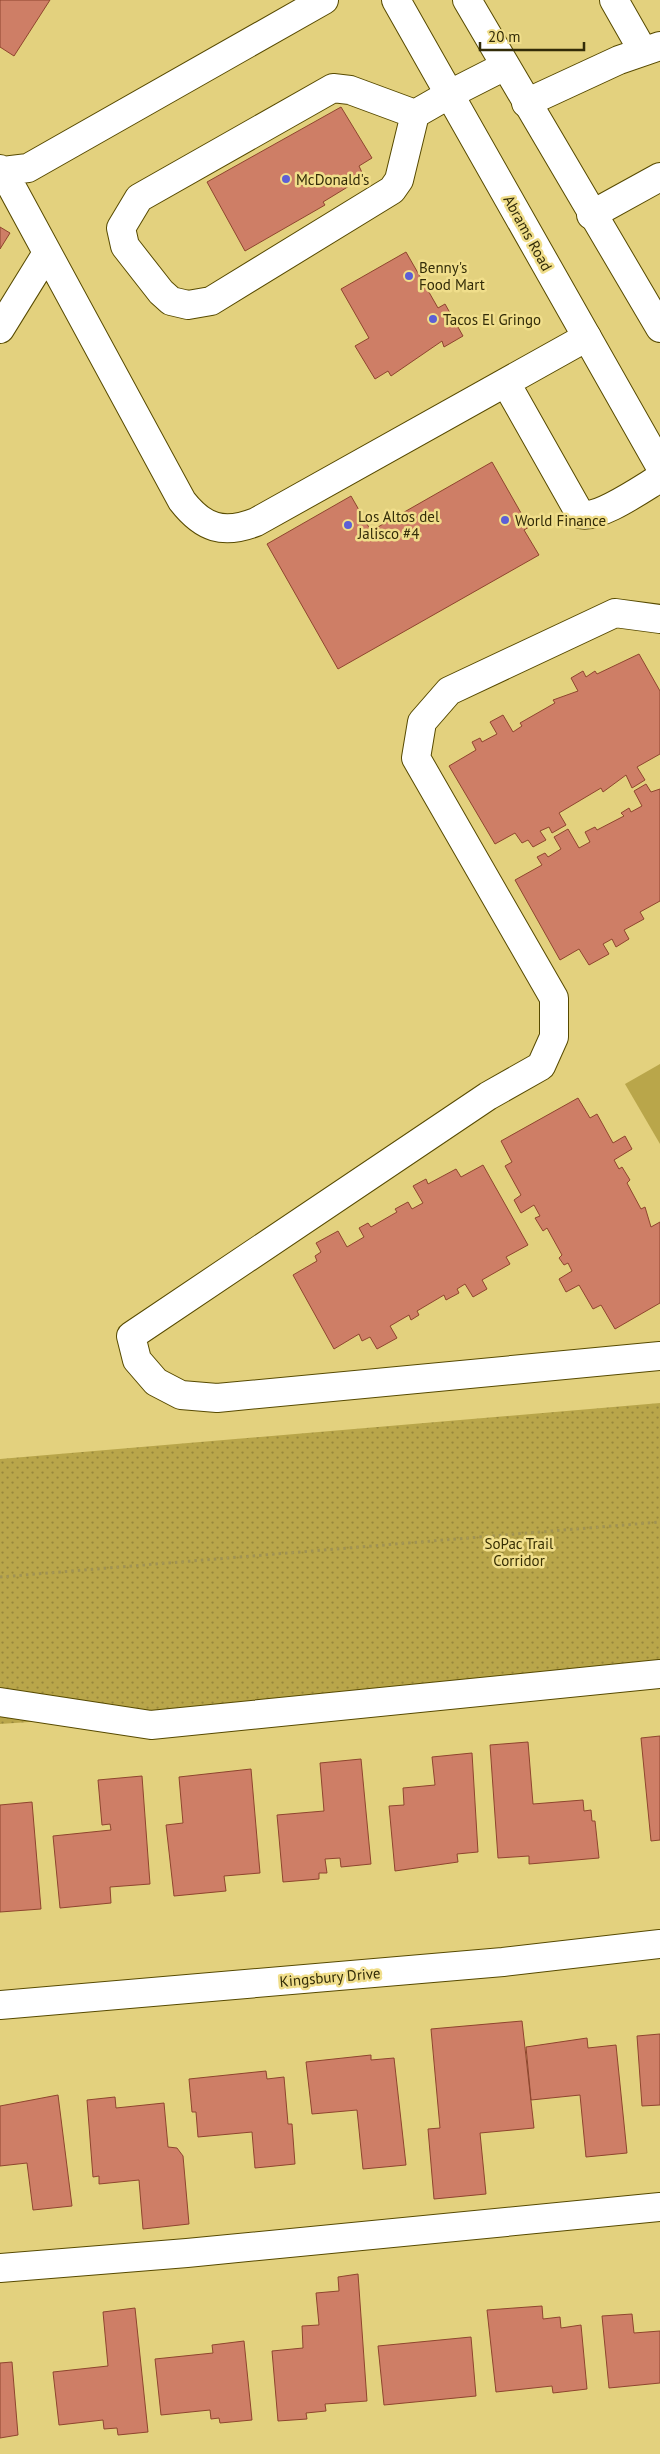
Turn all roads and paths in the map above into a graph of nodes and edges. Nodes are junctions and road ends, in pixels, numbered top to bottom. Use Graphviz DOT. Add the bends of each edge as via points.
graph roads {
  1 [pos="324,0"];
  2 [pos="396,0"];
  3 [pos="467,0"];
  4 [pos="614,0"];
  5 [pos="652,49"];
  6 [pos="505,66"];
  7 [pos="450,94"];
  8 [pos="526,103"];
  9 [pos="415,114"];
  10 [pos="1,170"];
  11 [pos="660,177"];
  12 [pos="591,215"];
  13 [pos="47,253"];
  14 [pos="660,328"];
  15 [pos="0,329"];
  16 [pos="587,337"];
  17 [pos="506,383"];
  18 [pos="660,466"];
  19 [pos="660,478"];
  20 [pos="660,619"];
  21 [pos="660,1356"];
  22 [pos="660,1522"];
  23 [pos="0,1576"];
  24 [pos="660,1674"];
  25 [pos="0,1702"];
  26 [pos="660,1944"];
  27 [pos="0,2005"];
  28 [pos="660,2207"];
  29 [pos="0,2268"];
  1 -- 10 [label="main road" via="28,168"];
  2 -- 7 [label="main road, Abrams Road"];
  3 -- 6 [label="main road"];
  4 -- 5 [label="main road"];
  5 -- 8 [label="main road" via="619,60"];
  6 -- 7 [label="main road"];
  6 -- 8 [label="main road"];
  7 -- 9 [label="main road"];
  7 -- 16 [label="main road, Abrams Road"];
  8 -- 12 [label="main road"];
  9 -- 9 [label="main road" via="350,90 333,88 139,198 122,228 125,246 171,301 188,305 211,301 392,190 398,180"];
  10 -- 13 [label="main road"];
  11 -- 12 [label="main road"];
  12 -- 14 [label="main road"];
  13 -- 15 [label="main road"];
  13 -- 17 [label="main road" via="182,501 193,516 209,526 241,528 256,522"];
  16 -- 17 [label="main road"];
  16 -- 18 [label="main road, Abrams Road"];
  17 -- 19 [label="main road" via="580,514 586,516 600,512"];
  20 -- 21 [label="main road" via="616,613 449,691 422,722 416,758 554,998 554,1038 541,1066 488,1096 131,1336 137,1360 156,1382 181,1395 217,1398"];
  22 -- 23 [label="path"];
  24 -- 25 [label="main road" via="151,1725"];
  26 -- 27 [label="main road, Kingsbury Drive" via="503,1962"];
  28 -- 29 [label="main road"];
}
